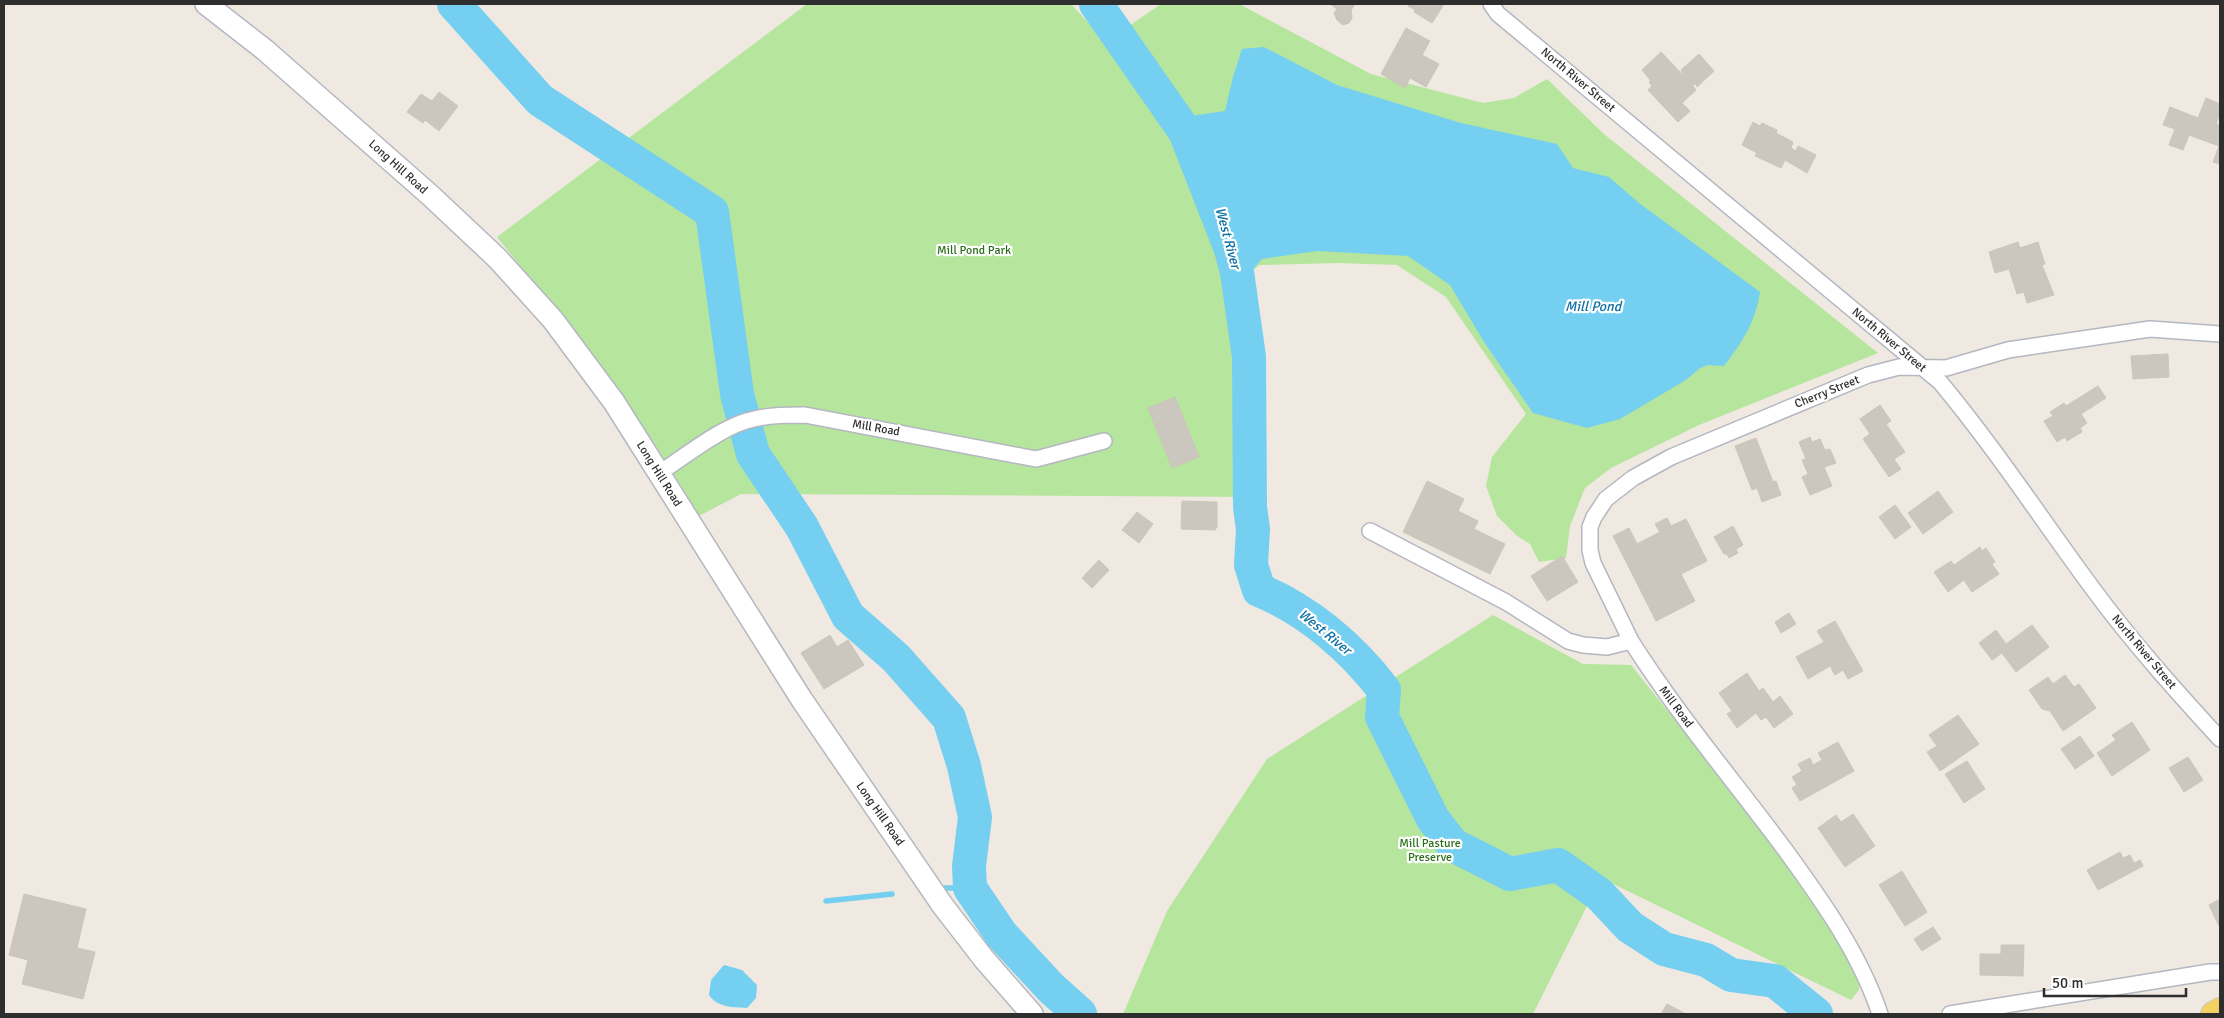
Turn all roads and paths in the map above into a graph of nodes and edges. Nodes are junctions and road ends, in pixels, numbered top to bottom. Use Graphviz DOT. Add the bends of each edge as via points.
graph roads {
  1 [pos="206,4"];
  2 [pos="1491,4"];
  3 [pos="2220,334"];
  4 [pos="1920,366"];
  5 [pos="1104,441"];
  6 [pos="659,473"];
  7 [pos="1370,531"];
  8 [pos="1631,641"];
  9 [pos="2220,739"];
  10 [pos="2220,972"];
  11 [pos="2220,1010"];
  12 [pos="1032,1014"];
  13 [pos="1880,1014"];
  14 [pos="1950,1014"];
  15 [pos="2213,1014"];
  1 -- 6 [label="street, Long Hill Road" via="320,96 498,259 576,349"];
  2 -- 4 [label="street, North River Street" via="1498,14"];
  3 -- 4 [label="street, Cherry Street" via="2150,329 2008,350 1946,368"];
  4 -- 8 [label="street, Cherry Street" via="1899,367 1868,375 1671,457 1633,478 1606,499 1590,527 1590,550 1593,563"];
  4 -- 9 [label="street, North River Street" via="1940,382 1972,421 2094,590 2141,650"];
  5 -- 6 [label="street, Mill Road" via="1036,459 805,415 778,415 752,419 732,427"];
  6 -- 12 [label="street, Long Hill Road" via="802,700 943,906"];
  7 -- 8 [label="street" via="1506,602 1568,641 1607,647"];
  8 -- 13 [label="street, Mill Road" via="1660,686 1826,907 1870,986"];
  10 -- 14 [label="street"];
  11 -- 15 [label="main road"];
}
